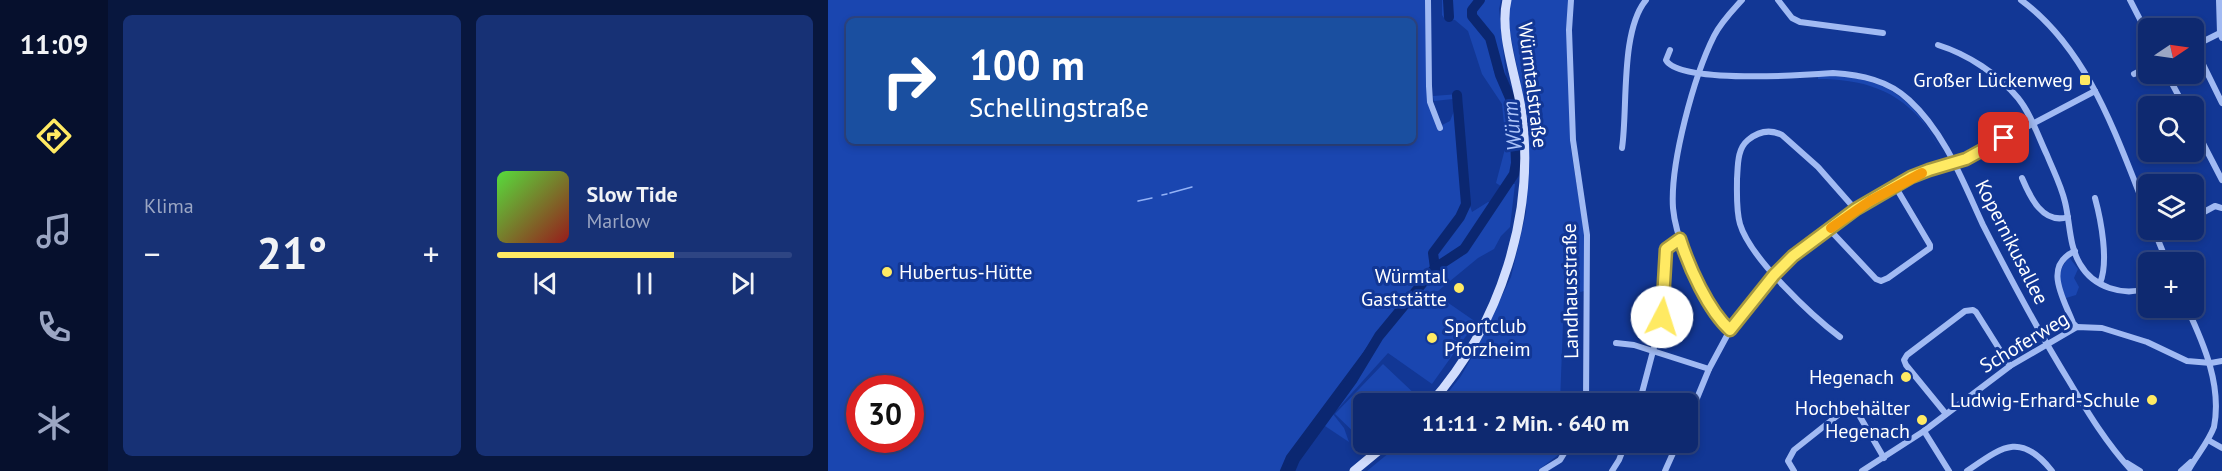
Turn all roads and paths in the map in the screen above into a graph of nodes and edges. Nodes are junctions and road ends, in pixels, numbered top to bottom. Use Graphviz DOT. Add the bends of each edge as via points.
graph roads {
  1 [pos="1428,0"];
  2 [pos="1507,0"];
  3 [pos="1571,0"];
  4 [pos="1646,0"];
  5 [pos="1742,0"];
  6 [pos="1778,0"];
  7 [pos="2021,0"];
  8 [pos="2130,0"];
  9 [pos="2219,0"];
  10 [pos="2139,18"];
  11 [pos="1883,33"];
  12 [pos="2221,35"];
  13 [pos="1938,45"];
  14 [pos="1670,50"];
  15 [pos="1700,72"];
  16 [pos="2138,72"];
  17 [pos="2134,74"];
  18 [pos="2095,91"];
  19 [pos="2222,103"];
  20 [pos="2033,124"];
  21 [pos="1440,128"];
  22 [pos="2204,145"];
  23 [pos="1622,148"];
  24 [pos="1953,163"];
  25 [pos="2022,178"];
  26 [pos="2222,180"];
  27 [pos="1895,186"];
  28 [pos="2138,192"];
  29 [pos="2095,198"];
  30 [pos="2222,208"];
  31 [pos="1856,209"];
  32 [pos="2204,212"];
  33 [pos="2068,217"];
  34 [pos="1829,230"];
  35 [pos="1680,239"];
  36 [pos="2074,251"];
  37 [pos="1774,275"];
  38 [pos="2100,283"];
  39 [pos="2138,289"];
  40 [pos="2191,318"];
  41 [pos="2077,327"];
  42 [pos="1730,330"];
  43 [pos="1840,337"];
  44 [pos="1616,343"];
  45 [pos="2046,345"];
  46 [pos="1653,351"];
  47 [pos="2222,361"];
  48 [pos="2211,363"];
  49 [pos="2010,366"];
  50 [pos="1709,369"];
  51 [pos="1440,393"];
  52 [pos="1586,393"];
  53 [pos="1642,393"];
  54 [pos="1698,396"];
  55 [pos="1946,414"];
  56 [pos="1924,431"];
  57 [pos="2208,440"];
  58 [pos="2222,448"];
  59 [pos="1376,453"];
  60 [pos="1564,453"];
  61 [pos="1622,453"];
  62 [pos="1674,453"];
  63 [pos="1884,458"];
  64 [pos="2193,460"];
  65 [pos="2124,461"];
  66 [pos="1669,470"];
  67 [pos="1354,471"];
  68 [pos="1542,471"];
  69 [pos="1612,471"];
  70 [pos="1794,471"];
  71 [pos="1862,471"];
  72 [pos="1948,471"];
  73 [pos="1967,471"];
  74 [pos="2052,471"];
  75 [pos="2132,471"];
  76 [pos="2140,471"];
  77 [pos="2181,471"];
  78 [pos="2188,471"];
  1 -- 21 [label="street" via="1430,102"];
  2 -- 51 [label="main road, Würmtalstraße" via="1506,34 1524,140 1518,226 1506,274 1469,353"];
  3 -- 52 [label="street, Landhausstraße" via="1573,140 1587,235"];
  4 -- 23 [label="street" via="1633,32 1627,68"];
  5 -- 15 [label="street" via="1714,34"];
  6 -- 11 [label="street" via="1800,22"];
  7 -- 18 [label="street" via="2061,38"];
  8 -- 10 [label="street"];
  9 -- 12 [label="street"];
  12 -- 19 [label="street" via="2194,46"];
  13 -- 20 [label="street" via="1993,74 2019,99"];
  14 -- 15 [label="street, Kopernikusallee" via="1666,60 1671,66"];
  15 -- 24 [label="street, Kopernikusallee" via="1730,77 1833,73 1872,79 1915,105"];
  15 -- 35 [label="street" via="1684,123 1676,173 1673,206"];
  16 -- 17 [label="street"];
  18 -- 20 [label="street"];
  18 -- 28 [label="street"];
  20 -- 24 [label="street"];
  20 -- 33 [label="street" via="2061,188"];
  22 -- 26 [label="street"];
  24 -- 27 [label="street"];
  24 -- 45 [label="street, Kopernikusallee"];
  25 -- 33 [label="street" via="2041,211 2057,219"];
  27 -- 31 [label="street"];
  27 -- 34 [label="street" via="1930,248 1888,279 1876,279"];
  29 -- 38 [label="street" via="2103,244"];
  30 -- 32 [label="street" via="2215,206"];
  31 -- 34 [label="street"];
  31 -- 37 [label="street" via="1782,135 1769,130 1749,140 1743,146 1738,167 1740,224 1749,243"];
  33 -- 36 [label="street"];
  34 -- 37 [label="street"];
  35 -- 42 [label="street" via="1696,279"];
  35 -- 46 [label="street" via="1666,249 1662,317"];
  36 -- 38 [label="street" via="2088,275"];
  36 -- 41 [label="street" via="2064,256 2057,283"];
  37 -- 42 [label="street"];
  37 -- 43 [label="street"];
  38 -- 39 [label="street" via="2122,291"];
  40 -- 48 [label="street"];
  41 -- 45 [label="street, Schoferweg"];
  41 -- 48 [label="street, Schoferweg" via="2102,328 2147,342 2187,361"];
  42 -- 50 [label="street"];
  44 -- 46 [label="street"];
  45 -- 49 [label="street, Schoferweg"];
  45 -- 65 [label="street, Kopernikusallee" via="2103,436"];
  46 -- 50 [label="street"];
  46 -- 53 [label="street"];
  47 -- 48 [label="street, Schoferweg"];
  48 -- 57 [label="street" via="2220,396"];
  49 -- 55 [label="street, Schoferweg"];
  49 -- 55 [label="street" via="1977,312 1968,309 1957,317 1904,360"];
  50 -- 54 [label="street"];
  55 -- 56 [label="street, Schoferweg"];
  56 -- 63 [label="street, Schoferweg"];
  56 -- 72 [label="street"];
  57 -- 58 [label="street"];
  57 -- 64 [label="street"];
  59 -- 67 [label="main road"];
  60 -- 68 [label="street"];
  61 -- 69 [label="street"];
  62 -- 66 [label="street"];
  63 -- 70 [label="street" via="1859,415 1849,409 1794,450 1788,461"];
  63 -- 71 [label="street, Schoferweg"];
  64 -- 77 [label="street"];
  64 -- 78 [label="street"];
  65 -- 75 [label="street, Kopernikusallee"];
  65 -- 76 [label="street, Kopernikusallee"];
  73 -- 74 [label="street" via="1998,450 2012,446 2036,453"];
}
